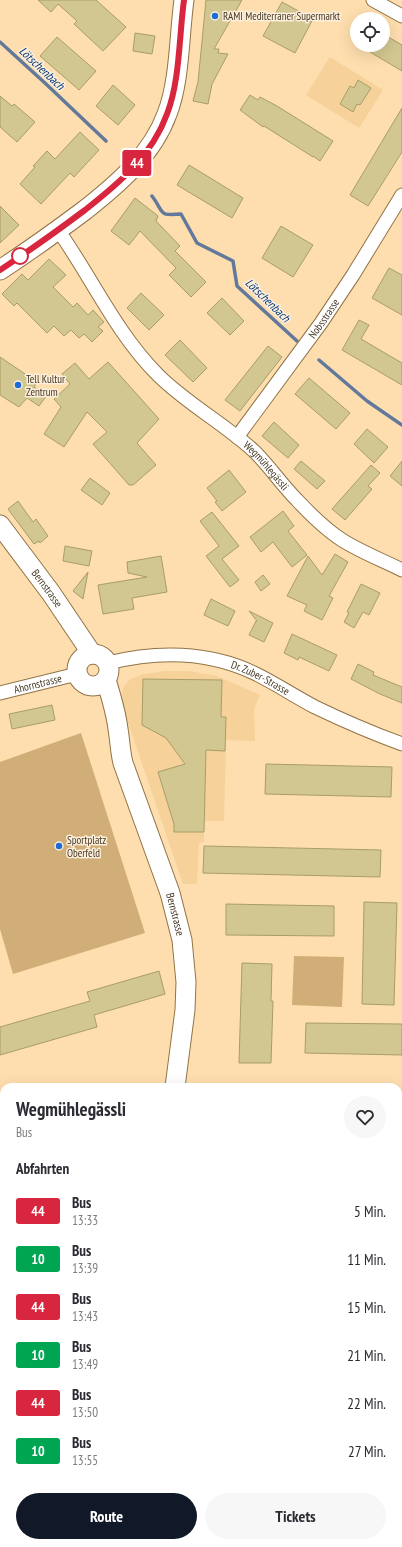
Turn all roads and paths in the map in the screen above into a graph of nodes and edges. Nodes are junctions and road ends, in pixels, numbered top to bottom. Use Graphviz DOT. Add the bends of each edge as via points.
graph roads {
  1 [pos="184,0"];
  2 [pos="373,0"];
  3 [pos="402,16"];
  4 [pos="402,195"];
  5 [pos="58,230"];
  6 [pos="0,270"];
  7 [pos="237,437"];
  8 [pos="0,525"];
  9 [pos="0,544"];
  10 [pos="402,570"];
  11 [pos="93,669"];
  12 [pos="0,693"];
  13 [pos="402,744"];
  14 [pos="176,1083"];
  1 -- 5 [label="main road" via="173,93 159,131 140,160 116,185"];
  2 -- 3 [label="street"];
  4 -- 7 [label="street, Nobsstrasse" via="321,323"];
  5 -- 6 [label="main road"];
  5 -- 7 [label="street, Wegmühlegässli" via="112,316 140,355 182,397"];
  7 -- 10 [label="street, Wegmühlegässli" via="260,458 295,499 332,532 359,549"];
  8 -- 11 [label="main road, Bernstrasse" via="51,593"];
  9 -- 11 [label="main road, Bernstrasse"];
  11 -- 12 [label="street, Ahornstrasse"];
  11 -- 13 [label="street, Dr. Zuber-Strasse" via="126,658 156,655 190,656 222,661 252,672 364,730"];
  11 -- 14 [label="main road, Bernstrasse" via="114,705 123,763 170,893 182,940 186,982 185,1010"];
}
